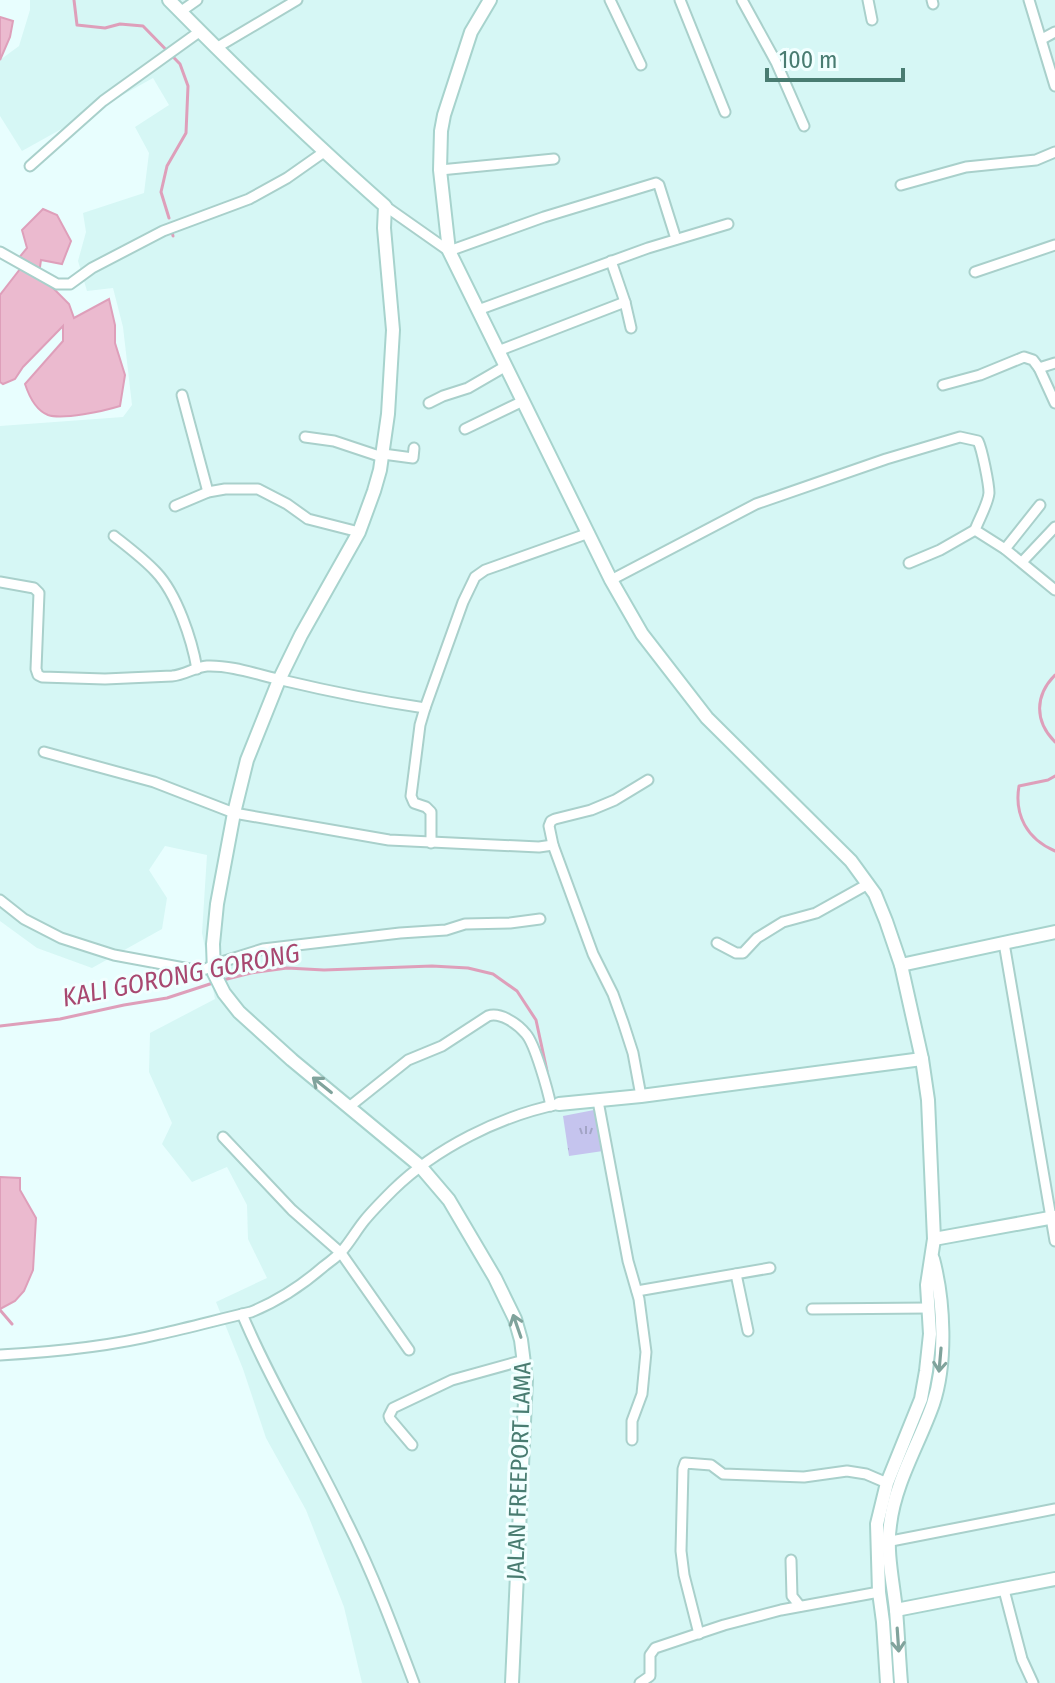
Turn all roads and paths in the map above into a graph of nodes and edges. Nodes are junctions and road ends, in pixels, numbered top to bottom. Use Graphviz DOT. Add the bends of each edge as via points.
graph roads {
  1 [pos="169,0"];
  2 [pos="197,0"];
  3 [pos="297,0"];
  4 [pos="490,0"];
  5 [pos="610,0"];
  6 [pos="680,0"];
  7 [pos="742,0"];
  8 [pos="868,0"];
  9 [pos="1029,0"];
  10 [pos="180,12"];
  11 [pos="872,20"];
  12 [pos="199,32"];
  13 [pos="1055,32"];
  14 [pos="1042,39"];
  15 [pos="216,48"];
  16 [pos="641,65"];
  17 [pos="1055,86"];
  18 [pos="725,112"];
  19 [pos="804,126"];
  20 [pos="324,152"];
  21 [pos="1055,152"];
  22 [pos="554,159"];
  23 [pos="30,166"];
  24 [pos="440,170"];
  25 [pos="901,185"];
  26 [pos="385,206"];
  27 [pos="728,224"];
  28 [pos="676,239"];
  29 [pos="1055,245"];
  30 [pos="449,251"];
  31 [pos="0,252"];
  32 [pos="611,261"];
  33 [pos="975,272"];
  34 [pos="625,302"];
  35 [pos="478,310"];
  36 [pos="631,328"];
  37 [pos="498,351"];
  38 [pos="1055,363"];
  39 [pos="506,366"];
  40 [pos="1039,368"];
  41 [pos="943,385"];
  42 [pos="182,395"];
  43 [pos="523,401"];
  44 [pos="429,403"];
  45 [pos="1055,403"];
  46 [pos="465,429"];
  47 [pos="305,437"];
  48 [pos="414,448"];
  49 [pos="382,456"];
  50 [pos="208,492"];
  51 [pos="1040,505"];
  52 [pos="175,506"];
  53 [pos="1055,527"];
  54 [pos="975,530"];
  55 [pos="359,532"];
  56 [pos="589,533"];
  57 [pos="114,536"];
  58 [pos="1005,549"];
  59 [pos="1022,562"];
  60 [pos="909,563"];
  61 [pos="611,580"];
  62 [pos="0,582"];
  63 [pos="1055,590"];
  64 [pos="197,669"];
  65 [pos="279,680"];
  66 [pos="425,708"];
  67 [pos="44,752"];
  68 [pos="648,780"];
  69 [pos="234,813"];
  70 [pos="431,843"];
  71 [pos="553,845"];
  72 [pos="868,884"];
  73 [pos="0,900"];
  74 [pos="540,919"];
  75 [pos="1055,932"];
  76 [pos="717,943"];
  77 [pos="1004,943"];
  78 [pos="901,965"];
  79 [pos="214,969"];
  80 [pos="922,1059"];
  81 [pos="641,1096"];
  82 [pos="598,1101"];
  83 [pos="554,1105"];
  84 [pos="349,1107"];
  85 [pos="223,1137"];
  86 [pos="420,1166"];
  87 [pos="1053,1217"];
  88 [pos="934,1239"];
  89 [pos="1055,1241"];
  90 [pos="341,1253"];
  91 [pos="932,1256"];
  92 [pos="770,1268"];
  93 [pos="736,1274"];
  94 [pos="637,1291"];
  95 [pos="928,1308"];
  96 [pos="812,1309"];
  97 [pos="246,1313"];
  98 [pos="748,1331"];
  99 [pos="409,1350"];
  100 [pos="0,1355"];
  101 [pos="524,1360"];
  102 [pos="632,1440"];
  103 [pos="412,1445"];
  104 [pos="887,1483"];
  105 [pos="1055,1509"];
  106 [pos="884,1542"];
  107 [pos="791,1560"];
  108 [pos="1055,1579"];
  109 [pos="1004,1590"];
  110 [pos="879,1592"];
  111 [pos="800,1606"];
  112 [pos="896,1610"];
  113 [pos="699,1634"];
  114 [pos="414,1683"];
  115 [pos="512,1683"];
  116 [pos="640,1683"];
  117 [pos="887,1683"];
  118 [pos="901,1683"];
  119 [pos="1033,1683"];
  1 -- 10 [label="street"];
  2 -- 10 [label="street"];
  3 -- 15 [label="street"];
  4 -- 24 [label="street" via="471,32 444,115"];
  5 -- 16 [label="street"];
  6 -- 18 [label="street"];
  7 -- 19 [label="street"];
  8 -- 11 [label="street"];
  9 -- 14 [label="street"];
  10 -- 12 [label="street"];
  12 -- 15 [label="street"];
  12 -- 23 [label="street" via="103,101"];
  13 -- 14 [label="street"];
  14 -- 17 [label="street"];
  15 -- 20 [label="street"];
  20 -- 26 [label="street"];
  20 -- 31 [label="street" via="265,191 163,231 70,284 57,284"];
  21 -- 25 [label="street"];
  22 -- 24 [label="street"];
  24 -- 30 [label="street"];
  26 -- 30 [label="street"];
  26 -- 49 [label="street" via="393,330"];
  27 -- 28 [label="street"];
  28 -- 30 [label="street" via="659,185 652,183"];
  28 -- 32 [label="street"];
  29 -- 33 [label="street"];
  30 -- 35 [label="street"];
  32 -- 34 [label="street"];
  32 -- 35 [label="street"];
  34 -- 36 [label="street"];
  34 -- 37 [label="street"];
  35 -- 37 [label="street"];
  37 -- 39 [label="street"];
  38 -- 40 [label="street"];
  39 -- 43 [label="street"];
  39 -- 44 [label="street"];
  40 -- 41 [label="street" via="1024,357"];
  40 -- 45 [label="street"];
  42 -- 50 [label="street"];
  43 -- 46 [label="street"];
  43 -- 56 [label="street"];
  47 -- 49 [label="street"];
  48 -- 49 [label="street" via="413,458"];
  49 -- 55 [label="street"];
  50 -- 52 [label="street"];
  50 -- 55 [label="street" via="258,489 308,519"];
  51 -- 58 [label="street"];
  53 -- 59 [label="street"];
  54 -- 58 [label="street"];
  54 -- 60 [label="street"];
  54 -- 61 [label="street" via="989,493 984,459 978,441 960,437 756,504"];
  55 -- 65 [label="street"];
  56 -- 61 [label="street"];
  56 -- 66 [label="street" via="475,577"];
  57 -- 64 [label="street" via="167,587 190,637"];
  58 -- 59 [label="street"];
  59 -- 63 [label="street"];
  61 -- 72 [label="street" via="642,634 707,718"];
  62 -- 64 [label="street" via="39,593 36,669 42,677 181,676"];
  64 -- 65 [label="street"];
  65 -- 66 [label="street"];
  65 -- 69 [label="street" via="247,760"];
  66 -- 70 [label="street" via="411,796 431,812"];
  67 -- 69 [label="street" via="154,782"];
  68 -- 71 [label="street" via="615,800 551,821"];
  69 -- 70 [label="street"];
  69 -- 79 [label="street" via="217,904"];
  70 -- 71 [label="street"];
  71 -- 81 [label="street" via="623,1022"];
  72 -- 76 [label="street" via="816,913 783,922 743,953"];
  72 -- 78 [label="street"];
  73 -- 79 [label="street" via="61,938 114,955 189,970"];
  74 -- 79 [label="street" via="263,949"];
  75 -- 77 [label="street"];
  77 -- 78 [label="street"];
  77 -- 87 [label="street"];
  78 -- 80 [label="street"];
  84 -- 79 [label="street, JALAN FREEPORT LAMA, one-way" via="239,1012"];
  80 -- 81 [label="street"];
  80 -- 88 [label="street"];
  81 -- 82 [label="street"];
  82 -- 83 [label="street"];
  82 -- 94 [label="street"];
  83 -- 84 [label="street" via="529,1038 496,1014 408,1060"];
  83 -- 86 [label="street" via="505,1119"];
  84 -- 86 [label="street, JALAN FREEPORT LAMA"];
  85 -- 90 [label="street"];
  86 -- 90 [label="street" via="364,1221"];
  101 -- 86 [label="street, JALAN FREEPORT LAMA, one-way" via="515,1319 495,1278 449,1200"];
  87 -- 88 [label="street"];
  87 -- 89 [label="street"];
  88 -- 91 [label="street"];
  90 -- 97 [label="street" via="301,1286"];
  90 -- 99 [label="street"];
  91 -- 95 [label="street"];
  91 -- 106 [label="street, one-way" via="940,1283 940,1367 934,1401"];
  92 -- 93 [label="street"];
  93 -- 94 [label="street"];
  93 -- 98 [label="street"];
  94 -- 102 [label="street" via="646,1366"];
  95 -- 96 [label="street"];
  95 -- 104 [label="street" via="921,1399"];
  97 -- 100 [label="street" via="116,1343"];
  97 -- 114 [label="street" via="265,1367 362,1551"];
  101 -- 103 [label="street" via="452,1380 393,1408 390,1419"];
  101 -- 115 [label="street, JALAN FREEPORT LAMA"];
  104 -- 106 [label="street" via="877,1524"];
  104 -- 113 [label="street" via="847,1471 804,1477 723,1474 711,1465 685,1463 681,1551"];
  105 -- 106 [label="street"];
  106 -- 110 [label="street"];
  106 -- 112 [label="street"];
  107 -- 111 [label="street" via="792,1596"];
  108 -- 109 [label="street"];
  109 -- 112 [label="street"];
  109 -- 119 [label="street"];
  110 -- 111 [label="street"];
  110 -- 117 [label="street"];
  111 -- 113 [label="street"];
  112 -- 118 [label="street, one-way"];
  113 -- 116 [label="street" via="652,1650 652,1673"];
}
